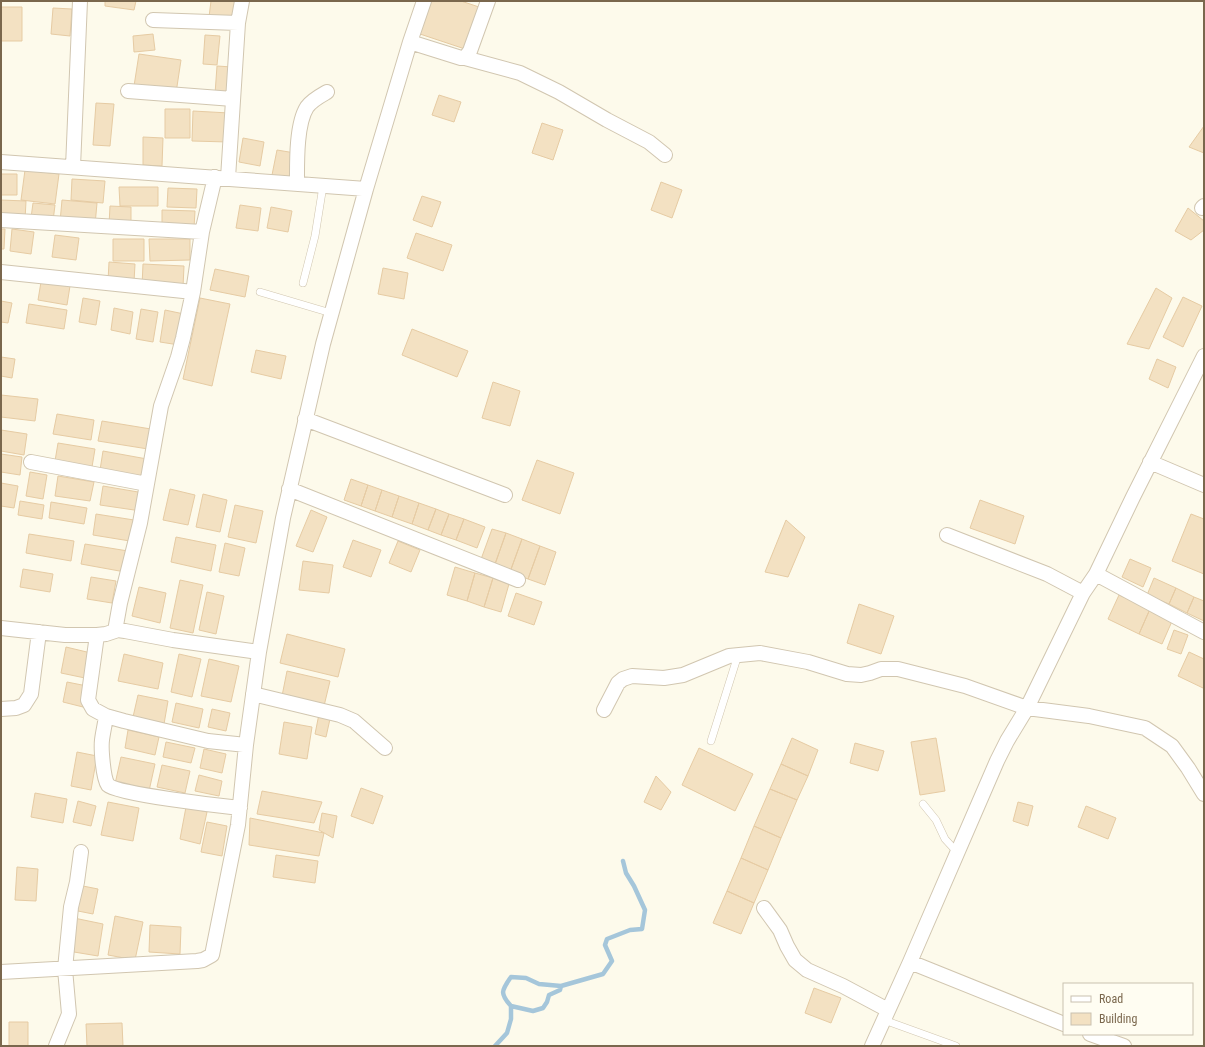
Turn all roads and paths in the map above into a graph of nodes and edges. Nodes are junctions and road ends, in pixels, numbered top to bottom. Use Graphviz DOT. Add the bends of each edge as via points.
graph roads {
  1 [pos="80,1"];
  2 [pos="242,1"];
  3 [pos="424,1"];
  4 [pos="488,1"];
  5 [pos="153,20"];
  6 [pos="238,23"];
  7 [pos="410,42"];
  8 [pos="465,58"];
  9 [pos="128,91"];
  10 [pos="327,92"];
  11 [pos="233,99"];
  12 [pos="664,155"];
  13 [pos="1,162"];
  14 [pos="73,167"];
  15 [pos="222,178"];
  16 [pos="297,184"];
  17 [pos="323,186"];
  18 [pos="366,189"];
  19 [pos="1,220"];
  20 [pos="202,232"];
  21 [pos="1,272"];
  22 [pos="303,283"];
  23 [pos="193,292"];
  24 [pos="260,292"];
  25 [pos="331,313"];
  26 [pos="1204,356"];
  27 [pos="305,419"];
  28 [pos="31,462"];
  29 [pos="1150,462"];
  30 [pos="147,484"];
  31 [pos="1204,485"];
  32 [pos="289,489"];
  33 [pos="505,495"];
  34 [pos="947,535"];
  35 [pos="1096,574"];
  36 [pos="518,580"];
  37 [pos="1083,593"];
  38 [pos="1,628"];
  39 [pos="115,631"];
  40 [pos="39,632"];
  41 [pos="1204,632"];
  42 [pos="97,635"];
  43 [pos="259,652"];
  44 [pos="738,655"];
  45 [pos="253,694"];
  46 [pos="1027,708"];
  47 [pos="1,709"];
  48 [pos="604,710"];
  49 [pos="106,716"];
  50 [pos="711,741"];
  51 [pos="246,745"];
  52 [pos="385,748"];
  53 [pos="1204,794"];
  54 [pos="922,804"];
  55 [pos="240,808"];
  56 [pos="81,852"];
  57 [pos="957,852"];
  58 [pos="764,908"];
  59 [pos="910,962"];
  60 [pos="64,969"];
  61 [pos="1,972"];
  62 [pos="886,1015"];
  63 [pos="1063,1024"];
  64 [pos="1093,1035"];
  65 [pos="56,1046"];
  66 [pos="872,1046"];
  67 [pos="956,1046"];
  68 [pos="1124,1046"];
  1 -- 14 [label="street"];
  2 -- 6 [label="street"];
  3 -- 7 [label="street"];
  4 -- 8 [label="street" via="470,51"];
  5 -- 6 [label="street"];
  6 -- 11 [label="street"];
  7 -- 8 [label="street"];
  7 -- 18 [label="street"];
  8 -- 12 [label="street" via="520,73 559,92 649,142"];
  9 -- 11 [label="street"];
  10 -- 16 [label="street" via="313,101 302,118"];
  11 -- 15 [label="street" via="231,146"];
  13 -- 14 [label="street"];
  14 -- 15 [label="street"];
  15 -- 16 [label="street"];
  15 -- 20 [label="street"];
  16 -- 17 [label="street"];
  17 -- 18 [label="street"];
  17 -- 22 [label="lane" via="315,236"];
  18 -- 25 [label="street"];
  19 -- 20 [label="street"];
  20 -- 23 [label="street"];
  21 -- 23 [label="street"];
  23 -- 30 [label="street" via="178,357 161,406"];
  24 -- 25 [label="lane"];
  25 -- 27 [label="street"];
  26 -- 29 [label="street"];
  27 -- 32 [label="street"];
  27 -- 33 [label="street"];
  28 -- 30 [label="street"];
  29 -- 31 [label="street"];
  29 -- 35 [label="street"];
  30 -- 39 [label="street"];
  32 -- 36 [label="street"];
  32 -- 43 [label="street"];
  34 -- 37 [label="street" via="1048,574"];
  35 -- 37 [label="street"];
  35 -- 41 [label="street"];
  37 -- 46 [label="street"];
  38 -- 40 [label="street"];
  39 -- 42 [label="street"];
  39 -- 43 [label="street"];
  40 -- 42 [label="street"];
  40 -- 47 [label="street" via="31,694 24,705"];
  42 -- 49 [label="street" via="88,700 93,709"];
  43 -- 45 [label="street"];
  44 -- 46 [label="street" via="760,653 808,662 847,674 861,675 881,669 898,669 965,686"];
  44 -- 48 [label="street" via="729,656 683,676 632,676 623,679 618,682"];
  44 -- 50 [label="lane"];
  45 -- 51 [label="street"];
  45 -- 52 [label="street" via="340,715 354,721"];
  46 -- 53 [label="street" via="1089,716 1145,728 1172,746"];
  46 -- 57 [label="street" via="997,761"];
  49 -- 51 [label="street" via="208,741"];
  49 -- 55 [label="street" via="102,741 105,776 108,784 115,789"];
  51 -- 55 [label="street"];
  54 -- 57 [label="lane" via="936,820 945,839"];
  55 -- 60 [label="street" via="212,955 197,961"];
  56 -- 60 [label="street"];
  57 -- 59 [label="street"];
  58 -- 62 [label="street" via="780,930 795,960 807,970 843,986"];
  59 -- 62 [label="street"];
  59 -- 63 [label="street"];
  60 -- 61 [label="street"];
  60 -- 65 [label="street" via="69,1014"];
  62 -- 66 [label="street"];
  62 -- 67 [label="lane"];
  64 -- 68 [label="street"];
}
